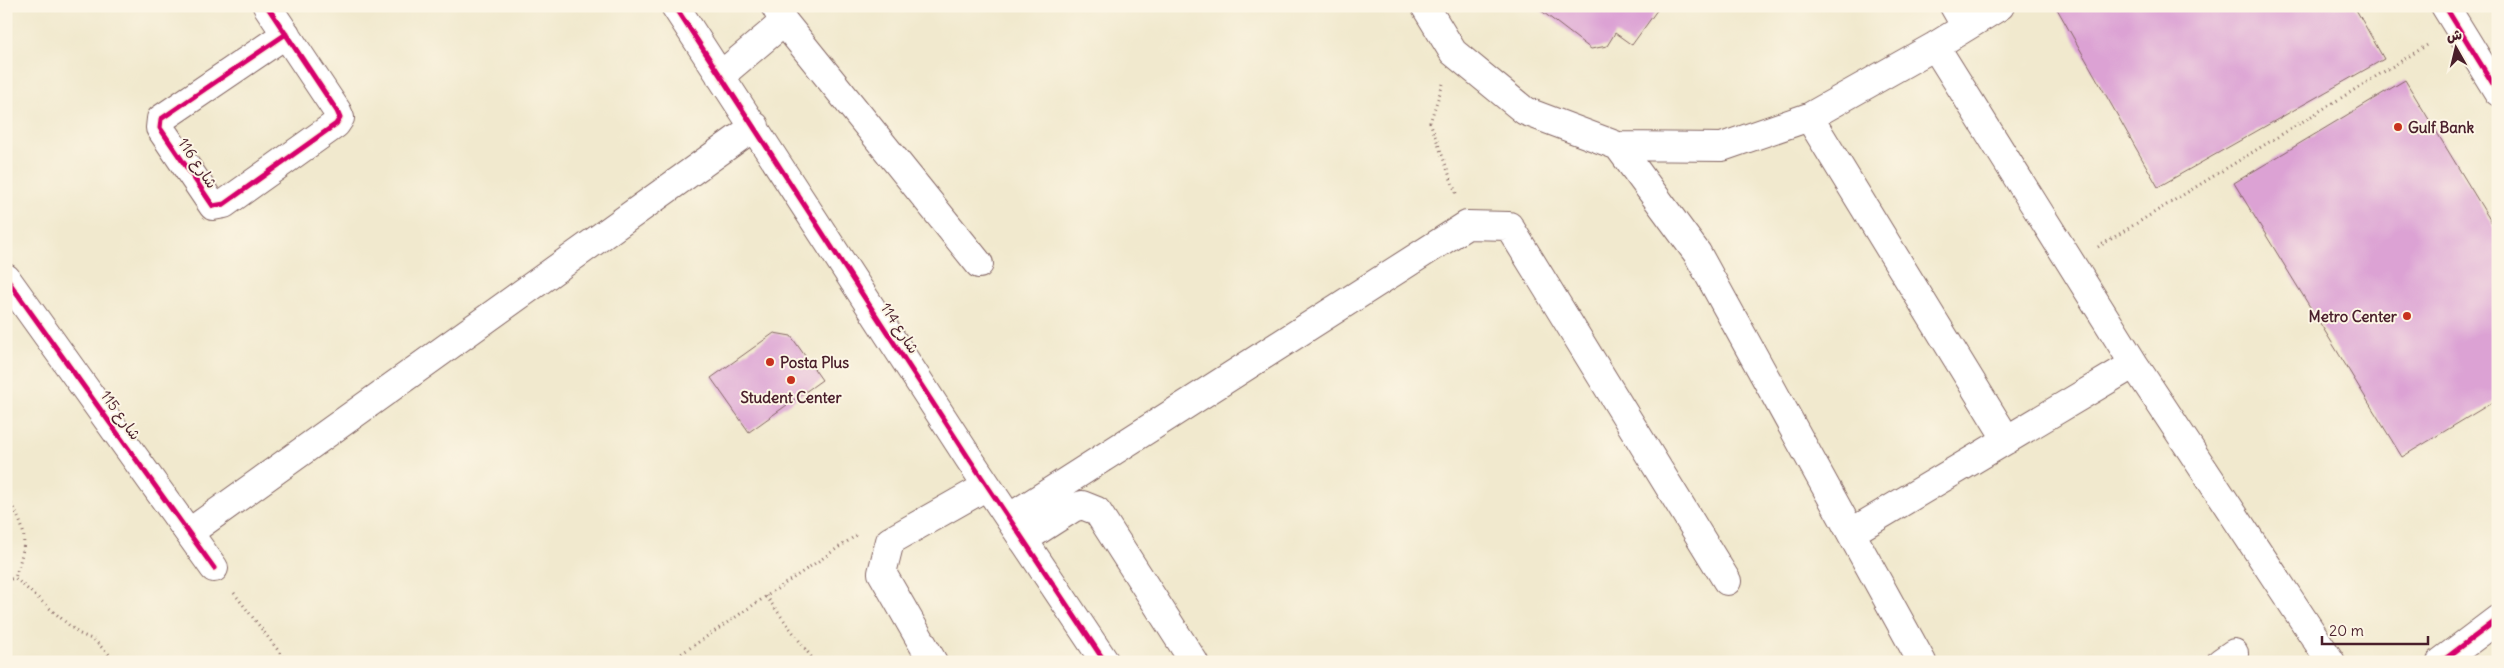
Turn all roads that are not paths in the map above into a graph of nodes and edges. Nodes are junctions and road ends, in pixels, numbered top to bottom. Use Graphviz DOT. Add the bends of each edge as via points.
graph roads {
  1 [pos="266,6"];
  2 [pos="675,6"];
  3 [pos="1425,6"];
  4 [pos="2000,6"];
  5 [pos="780,14"];
  6 [pos="2452,16"];
  7 [pos="1960,17"];
  8 [pos="286,34"];
  9 [pos="1935,46"];
  10 [pos="2486,56"];
  11 [pos="720,76"];
  12 [pos="2498,92"];
  13 [pos="1809,117"];
  14 [pos="755,126"];
  15 [pos="1618,146"];
  16 [pos="979,264"];
  17 [pos="6,278"];
  18 [pos="2134,364"];
  19 [pos="2007,440"];
  20 [pos="987,486"];
  21 [pos="1016,529"];
  22 [pos="190,532"];
  23 [pos="1852,532"];
  24 [pos="214,568"];
  25 [pos="1728,581"];
  26 [pos="2498,619"];
  27 [pos="933,662"];
  28 [pos="1105,662"];
  29 [pos="1194,662"];
  30 [pos="1922,662"];
  31 [pos="2331,662"];
  32 [pos="2441,662"];
  1 -- 8 [label="street, شارع 116"];
  2 -- 11 [label="street, شارع 114"];
  3 -- 15 [label="street" via="1453,52 1525,111"];
  4 -- 7 [label="street"];
  5 -- 11 [label="street"];
  5 -- 16 [label="street"];
  6 -- 10 [label="street"];
  7 -- 9 [label="street"];
  8 -- 8 [label="street, شارع 116" via="340,118 224,204 213,206 159,123"];
  9 -- 13 [label="street"];
  9 -- 18 [label="street"];
  10 -- 12 [label="street"];
  11 -- 14 [label="street, شارع 114"];
  13 -- 15 [label="street" via="1722,147"];
  13 -- 19 [label="street"];
  14 -- 20 [label="street, شارع 114"];
  14 -- 22 [label="street"];
  15 -- 23 [label="street" via="1697,253"];
  17 -- 22 [label="street, شارع 115"];
  18 -- 19 [label="street"];
  18 -- 31 [label="street"];
  19 -- 23 [label="street"];
  20 -- 21 [label="street, شارع 114"];
  20 -- 27 [label="street" via="890,541 882,573"];
  21 -- 25 [label="street" via="1467,225 1509,226"];
  21 -- 28 [label="street, شارع 114"];
  21 -- 29 [label="street" via="1082,505 1097,510"];
  22 -- 24 [label="street, شارع 115"];
  23 -- 30 [label="street"];
  26 -- 32 [label="street"];
}
